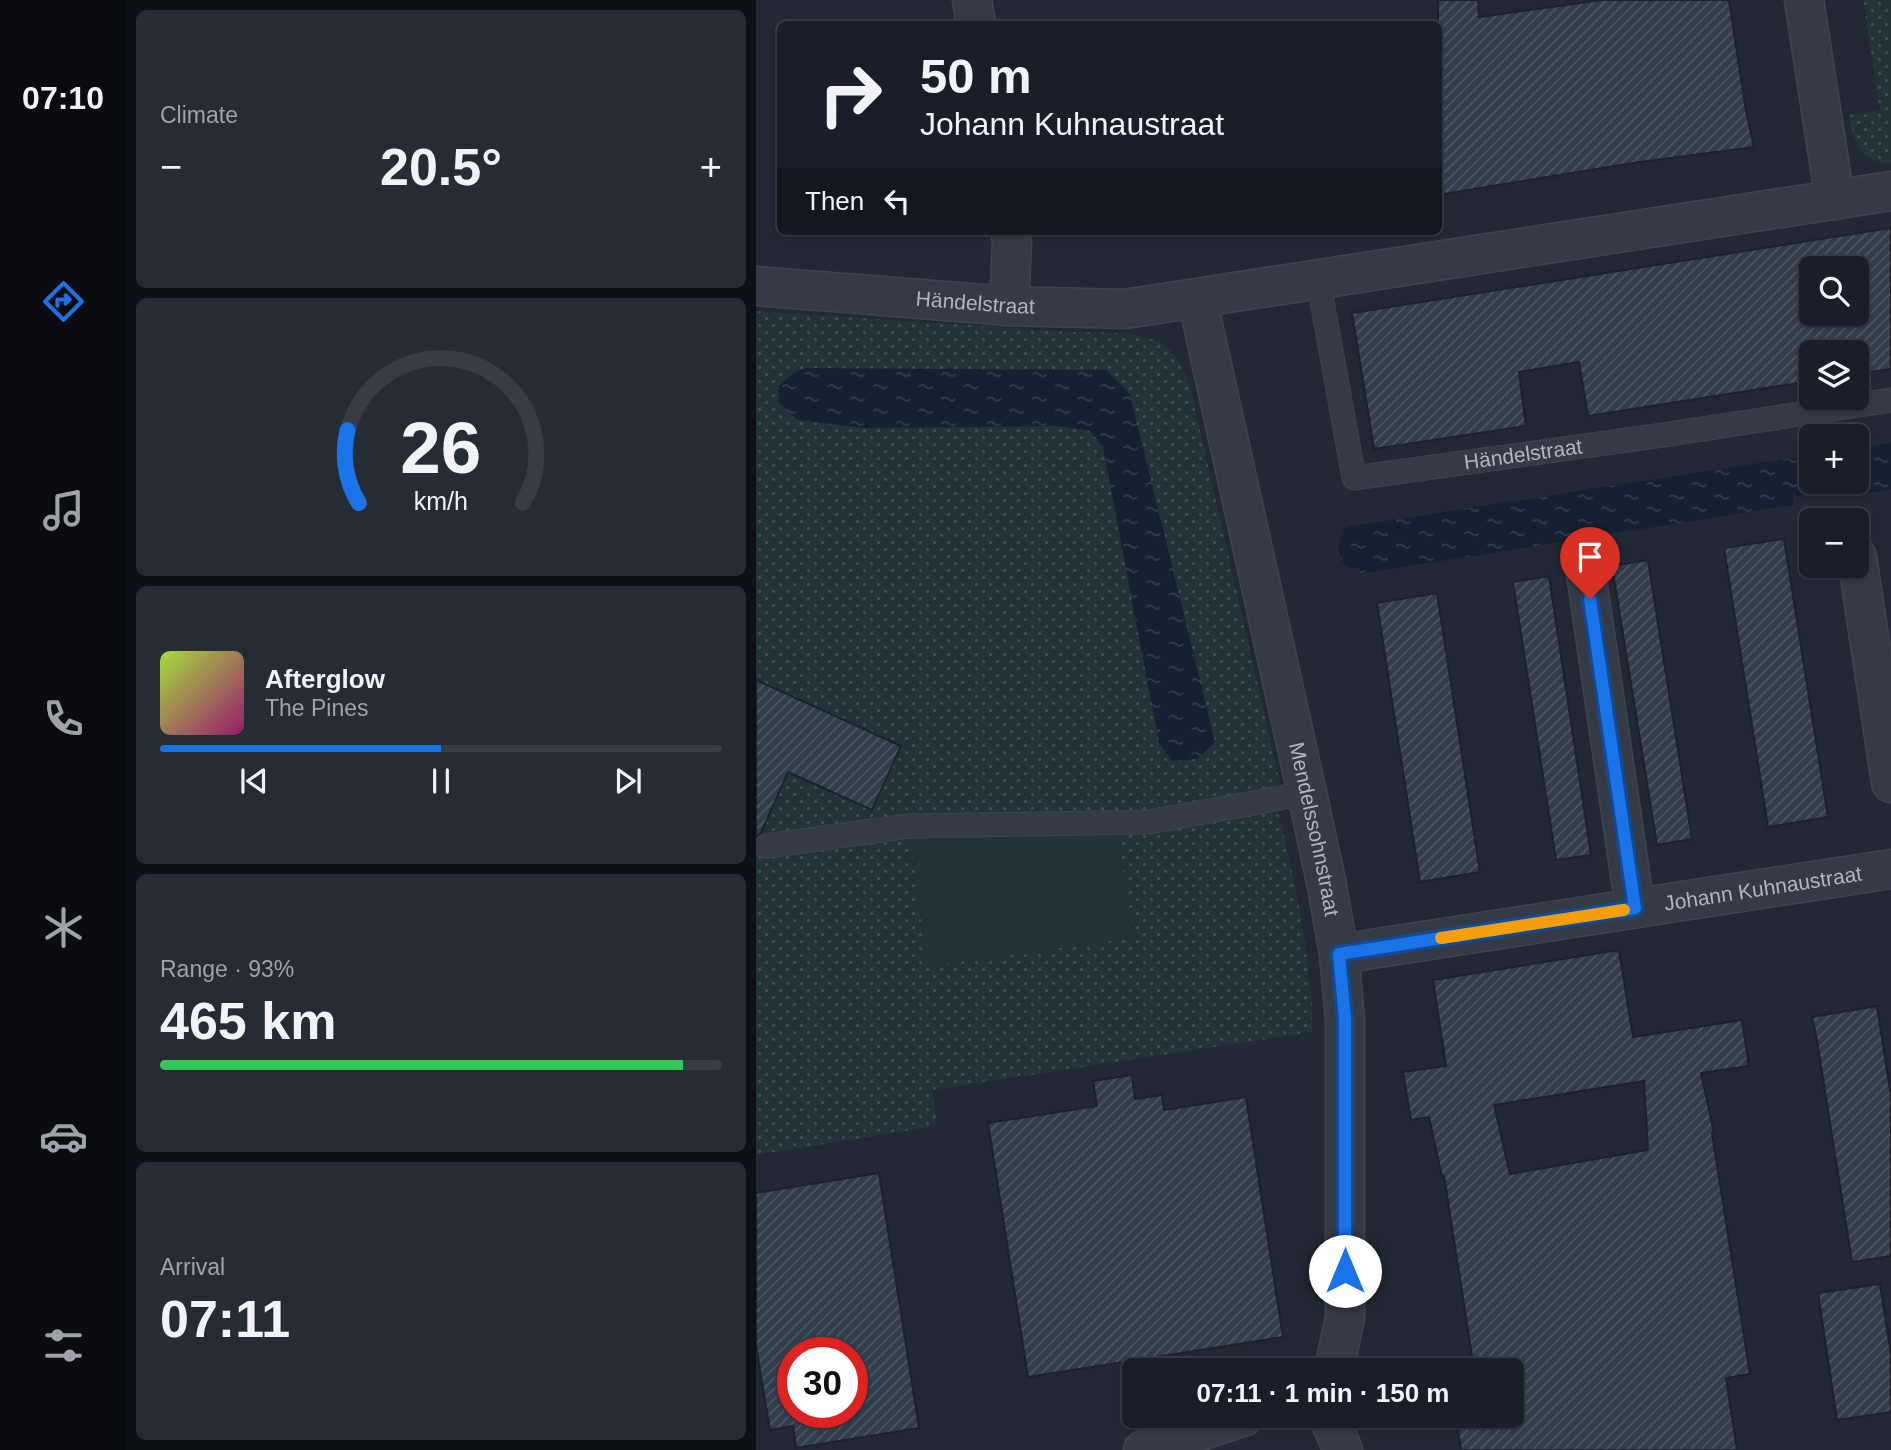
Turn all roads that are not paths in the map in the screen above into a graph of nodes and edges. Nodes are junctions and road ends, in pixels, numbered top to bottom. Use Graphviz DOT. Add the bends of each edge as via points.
graph roads {
  1 [pos="972,0"];
  2 [pos="1804,0"];
  3 [pos="976,21"];
  4 [pos="1891,191"];
  5 [pos="1835,200"];
  6 [pos="1011,235"];
  7 [pos="1318,279"];
  8 [pos="756,286"];
  9 [pos="1196,298"];
  10 [pos="1009,306"];
  11 [pos="1891,400"];
  12 [pos="1586,573"];
  13 [pos="1860,578"];
  14 [pos="1891,783"];
  15 [pos="1307,793"];
  16 [pos="766,846"];
  17 [pos="1891,869"];
  18 [pos="1635,908"];
  19 [pos="1339,954"];
  20 [pos="1336,1358"];
  21 [pos="1209,1428"];
  22 [pos="1333,1428"];
  23 [pos="1143,1450"];
  24 [pos="1343,1450"];
  1 -- 3 [label="street"];
  2 -- 5 [label="street"];
  4 -- 5 [label="street, Händelstraat"];
  5 -- 7 [label="street, Händelstraat"];
  6 -- 10 [label="street"];
  7 -- 9 [label="street, Händelstraat"];
  7 -- 11 [label="lane, Händelstraat" via="1354,478"];
  8 -- 10 [label="street, Händelstraat"];
  9 -- 10 [label="street, Händelstraat" via="1125,309"];
  9 -- 15 [label="street, Mendelssohnstraat"];
  12 -- 18 [label="street, Johann Kuhnaustraat"];
  13 -- 14 [label="street"];
  15 -- 16 [label="lane" via="1149,822 909,826"];
  15 -- 19 [label="street, Mendelssohnstraat"];
  17 -- 18 [label="street, Johann Kuhnaustraat"];
  18 -- 19 [label="street, Johann Kuhnaustraat"];
  19 -- 20 [label="street, Mendelssohnstraat" via="1345,1026 1345,1318"];
  21 -- 23 [label="street"];
  22 -- 24 [label="street"];
}
